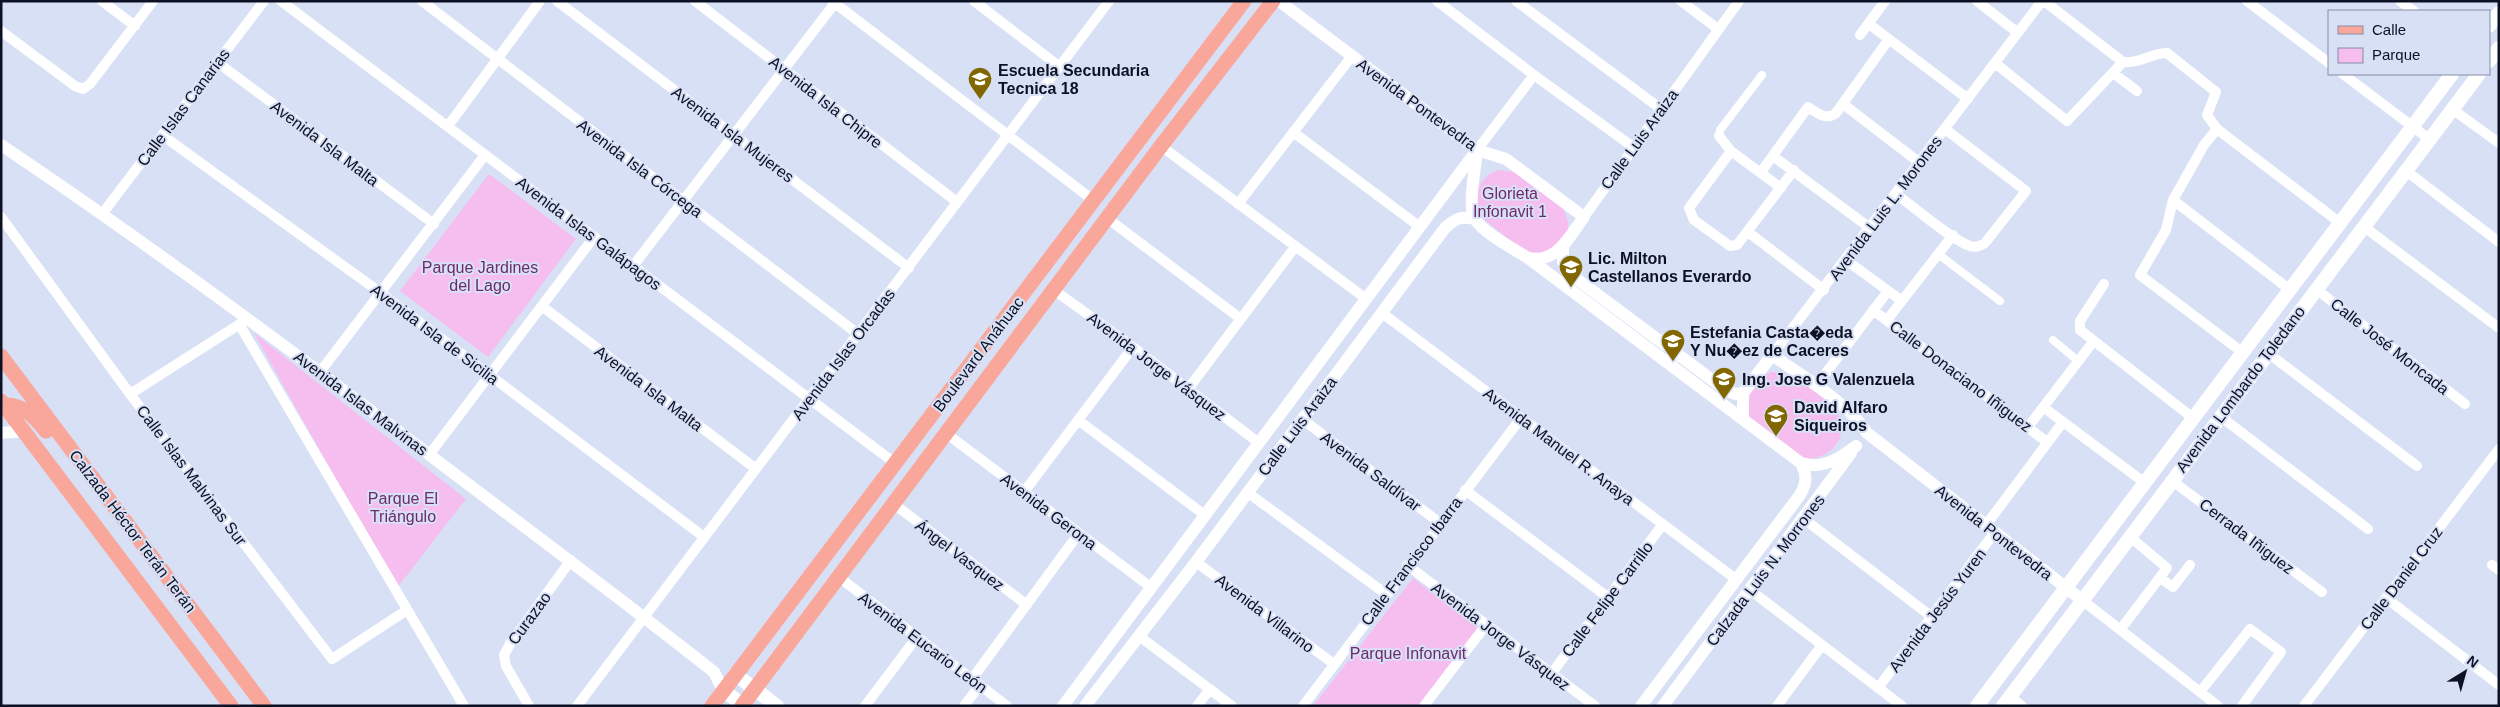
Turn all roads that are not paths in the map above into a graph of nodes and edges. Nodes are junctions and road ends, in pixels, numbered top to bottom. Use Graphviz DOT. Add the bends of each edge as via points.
graph roads {
  1 [pos="102,1"];
  2 [pos="153,1"];
  3 [pos="264,1"];
  4 [pos="281,1"];
  5 [pos="422,1"];
  6 [pos="540,1"];
  7 [pos="558,1"];
  8 [pos="695,1"];
  9 [pos="974,1"];
  10 [pos="1109,1"];
  11 [pos="1244,1"];
  12 [pos="1273,1"];
  13 [pos="1279,1"];
  14 [pos="1437,1"];
  15 [pos="1516,1"];
  16 [pos="1680,1"];
  17 [pos="1740,1"];
  18 [pos="1885,1"];
  19 [pos="1977,1"];
  20 [pos="2043,1"];
  21 [pos="2247,1"];
  22 [pos="2400,1"];
  23 [pos="833,2"];
  24 [pos="2413,10"];
  25 [pos="2499,13"];
  26 [pos="1869,24"];
  27 [pos="2490,25"];
  28 [pos="135,26"];
  29 [pos="1,30"];
  30 [pos="1718,30"];
  31 [pos="2018,33"];
  32 [pos="1860,35"];
  33 [pos="1889,40"];
  34 [pos="1352,56"];
  35 [pos="497,58"];
  36 [pos="217,62"];
  37 [pos="2123,62"];
  38 [pos="2328,62"];
  39 [pos="1995,63"];
  40 [pos="1060,67"];
  41 [pos="784,69"];
  42 [pos="2113,73"];
  43 [pos="1762,74"];
  44 [pos="1534,75"];
  45 [pos="2344,75"];
  46 [pos="2451,75"];
  47 [pos="2478,75"];
  48 [pos="2137,91"];
  49 [pos="1968,99"];
  50 [pos="1843,104"];
  51 [pos="1661,109"];
  52 [pos="2452,109"];
  53 [pos="448,126"];
  54 [pos="2412,126"];
  55 [pos="1945,129"];
  56 [pos="2217,130"];
  57 [pos="1292,132"];
  58 [pos="733,134"];
  59 [pos="162,135"];
  60 [pos="1008,136"];
  61 [pos="1718,136"];
  62 [pos="2429,139"];
  63 [pos="2499,143"];
  64 [pos="1,145"];
  65 [pos="1161,146"];
  66 [pos="1633,147"];
  67 [pos="1477,150"];
  68 [pos="1731,151"];
  69 [pos="485,155"];
  70 [pos="1773,156"];
  71 [pos="1920,163"];
  72 [pos="1794,170"];
  73 [pos="2405,170"];
  74 [pos="1761,172"];
  75 [pos="1781,188"];
  76 [pos="1896,194"];
  77 [pos="1093,200"];
  78 [pos="2173,200"];
  79 [pos="683,201"];
  80 [pos="957,202"];
  81 [pos="1238,204"];
  82 [pos="102,214"];
  83 [pos="1,217"];
  84 [pos="1584,217"];
  85 [pos="1107,218"];
  86 [pos="1475,219"];
  87 [pos="2339,222"];
  88 [pos="434,224"];
  89 [pos="1420,226"];
  90 [pos="2363,226"];
  91 [pos="1870,228"];
  92 [pos="1748,232"];
  93 [pos="1953,236"];
  94 [pos="594,237"];
  95 [pos="2499,242"];
  96 [pos="1295,247"];
  97 [pos="1562,247"];
  98 [pos="1938,254"];
  99 [pos="1528,258"];
  100 [pos="1846,260"];
  101 [pos="633,266"];
  102 [pos="909,268"];
  103 [pos="2104,284"];
  104 [pos="2289,289"];
  105 [pos="2316,289"];
  106 [pos="1054,290"];
  107 [pos="1824,290"];
  108 [pos="1888,291"];
  109 [pos="381,293"];
  110 [pos="1365,298"];
  111 [pos="1902,301"];
  112 [pos="2000,301"];
  113 [pos="543,307"];
  114 [pos="1874,310"];
  115 [pos="1382,313"];
  116 [pos="1240,319"];
  117 [pos="1888,320"];
  118 [pos="244,321"];
  119 [pos="2499,328"];
  120 [pos="858,334"];
  121 [pos="1335,340"];
  122 [pos="2053,340"];
  123 [pos="2093,342"];
  124 [pos="1133,346"];
  125 [pos="1352,352"];
  126 [pos="2242,352"];
  127 [pos="2268,353"];
  128 [pos="1772,355"];
  129 [pos="1,356"];
  130 [pos="2078,361"];
  131 [pos="320,372"];
  132 [pos="2225,375"];
  133 [pos="490,376"];
  134 [pos="1816,386"];
  135 [pos="2242,387"];
  136 [pos="1188,389"];
  137 [pos="1743,393"];
  138 [pos="130,394"];
  139 [pos="808,399"];
  140 [pos="2,404"];
  141 [pos="2465,404"];
  142 [pos="2043,406"];
  143 [pos="2220,416"];
  144 [pos="1521,418"];
  145 [pos="2193,418"];
  146 [pos="1302,419"];
  147 [pos="1743,419"];
  148 [pos="1078,420"];
  149 [pos="2063,422"];
  150 [pos="2028,427"];
  151 [pos="25,431"];
  152 [pos="1866,432"];
  153 [pos="1,433"];
  154 [pos="947,434"];
  155 [pos="2047,442"];
  156 [pos="1259,443"];
  157 [pos="1856,446"];
  158 [pos="2497,454"];
  159 [pos="429,455"];
  160 [pos="1801,462"];
  161 [pos="82,463"];
  162 [pos="896,464"];
  163 [pos="2416,466"];
  164 [pos="756,469"];
  165 [pos="2171,480"];
  166 [pos="2145,483"];
  167 [pos="1465,490"];
  168 [pos="1024,492"];
  169 [pos="1247,492"];
  170 [pos="894,504"];
  171 [pos="1206,516"];
  172 [pos="1804,520"];
  173 [pos="1440,523"];
  174 [pos="1663,524"];
  175 [pos="1990,528"];
  176 [pos="2368,529"];
  177 [pos="1079,533"];
  178 [pos="2130,536"];
  179 [pos="704,537"];
  180 [pos="571,560"];
  181 [pos="1196,562"];
  182 [pos="1408,565"];
  183 [pos="2190,565"];
  184 [pos="840,578"];
  185 [pos="2160,578"];
  186 [pos="1736,580"];
  187 [pos="1152,588"];
  188 [pos="2067,588"];
  189 [pos="1750,590"];
  190 [pos="2322,592"];
  191 [pos="1386,594"];
  192 [pos="1609,598"];
  193 [pos="2386,598"];
  194 [pos="2082,600"];
  195 [pos="1718,603"];
  196 [pos="1027,606"];
  197 [pos="407,610"];
  198 [pos="1732,614"];
  199 [pos="644,617"];
  200 [pos="1932,617"];
  201 [pos="1486,625"];
  202 [pos="2120,630"];
  203 [pos="1139,636"];
  204 [pos="917,637"];
  205 [pos="1822,645"];
  206 [pos="1334,664"];
  207 [pos="714,672"];
  208 [pos="1552,673"];
  209 [pos="736,674"];
  210 [pos="976,682"];
  211 [pos="2499,685"];
  212 [pos="1878,688"];
  213 [pos="1210,689"];
  214 [pos="723,690"];
  215 [pos="755,690"];
  216 [pos="2200,692"];
  217 [pos="1067,701"];
  218 [pos="2006,701"];
  219 [pos="1430,704"];
  220 [pos="231,706"];
  221 [pos="264,706"];
  222 [pos="464,706"];
  223 [pos="529,706"];
  224 [pos="577,706"];
  225 [pos="712,706"];
  226 [pos="743,706"];
  227 [pos="777,706"];
  228 [pos="865,706"];
  229 [pos="964,706"];
  230 [pos="1007,706"];
  231 [pos="1084,706"];
  232 [pos="1197,706"];
  233 [pos="1232,706"];
  234 [pos="1303,706"];
  235 [pos="1595,706"];
  236 [pos="1641,706"];
  237 [pos="1663,706"];
  238 [pos="1777,706"];
  239 [pos="1902,706"];
  240 [pos="1977,706"];
  241 [pos="2022,706"];
  242 [pos="2218,706"];
  243 [pos="2242,706"];
  244 [pos="2304,706"];
  1 -- 28 [label="street"];
  2 -- 28 [label="street"];
  3 -- 36 [label="street, Calle Islas Canarias"];
  4 -- 53 [label="street, Avenida Islas Galápagos"];
  5 -- 35 [label="street, Avenida Isla Córcega"];
  6 -- 35 [label="street"];
  7 -- 58 [label="street, Avenida Isla Mujeres"];
  8 -- 41 [label="street, Avenida Isla Chipre"];
  9 -- 40 [label="street"];
  10 -- 40 [label="street, Avenida Islas Orcadas"];
  11 -- 77 [label="main road, Boulevard Anáhuac"];
  12 -- 65 [label="main road, Boulevard Anáhuac"];
  13 -- 34 [label="street, Avenida Pontevedra"];
  14 -- 44 [label="street"];
  15 -- 51 [label="street"];
  16 -- 30 [label="street"];
  17 -- 30 [label="street, Calle Luis Araiza"];
  18 -- 26 [label="street"];
  19 -- 31 [label="street"];
  20 -- 31 [label="street, Avenida Luis L. Morones"];
  20 -- 37 [label="street"];
  21 -- 38 [label="street"];
  22 -- 24 [label="street"];
  23 -- 41 [label="street"];
  23 -- 60 [label="street"];
  25 -- 27 [label="main road"];
  26 -- 32 [label="street"];
  26 -- 33 [label="street"];
  28 -- 29 [label="street" via="83,89"];
  30 -- 51 [label="street, Calle Luis Araiza"];
  31 -- 39 [label="street, Avenida Luis L. Morones"];
  33 -- 49 [label="street"];
  33 -- 50 [label="street"];
  34 -- 57 [label="street"];
  34 -- 67 [label="street, Avenida Pontevedra"];
  35 -- 53 [label="street"];
  35 -- 79 [label="street, Avenida Isla Córcega"];
  36 -- 59 [label="street, Calle Islas Canarias"];
  36 -- 88 [label="street, Avenida Isla Malta"];
  37 -- 42 [label="street"];
  37 -- 56 [label="street" via="2133,63 2154,54 2168,54 2216,92 2207,114"];
  39 -- 42 [label="street" via="2067,121"];
  39 -- 49 [label="street, Avenida Luis L. Morones"];
  40 -- 60 [label="street, Avenida Islas Orcadas"];
  41 -- 58 [label="street"];
  41 -- 80 [label="street, Avenida Isla Chipre"];
  42 -- 48 [label="street"];
  43 -- 61 [label="street"];
  44 -- 66 [label="street"];
  44 -- 67 [label="street, Calle Luis Araiza"];
  45 -- 54 [label="street"];
  46 -- 54 [label="main road, Avenida Lombardo Toledano"];
  47 -- 52 [label="main road, Avenida Lombardo Toledano"];
  49 -- 55 [label="street, Avenida Luis L. Morones"];
  50 -- 70 [label="street" via="1830,116 1808,107"];
  50 -- 71 [label="street"];
  51 -- 66 [label="street, Calle Luis Araiza"];
  52 -- 62 [label="main road, Avenida Lombardo Toledano"];
  52 -- 63 [label="street"];
  53 -- 69 [label="street, Avenida Islas Galápagos"];
  54 -- 62 [label="street"];
  54 -- 87 [label="main road, Avenida Lombardo Toledano"];
  55 -- 71 [label="street, Avenida Luis L. Morones"];
  55 -- 93 [label="street" via="2026,191 1985,243 1970,246"];
  56 -- 78 [label="street" via="2204,145"];
  56 -- 87 [label="street"];
  57 -- 81 [label="street"];
  57 -- 89 [label="street"];
  58 -- 79 [label="street"];
  58 -- 102 [label="street, Avenida Isla Mujeres"];
  59 -- 82 [label="street, Calle Islas Canarias"];
  59 -- 109 [label="street, Avenida Isla de Sicilia"];
  60 -- 77 [label="street"];
  60 -- 80 [label="street, Avenida Islas Orcadas"];
  61 -- 68 [label="street"];
  62 -- 73 [label="main road, Avenida Lombardo Toledano"];
  64 -- 82 [label="street, Avenida Islas Malvinas"];
  65 -- 81 [label="street"];
  65 -- 85 [label="main road, Boulevard Anáhuac"];
  66 -- 84 [label="street, Calle Luis Araiza"];
  67 -- 84 [label="street, Avenida Pontevedra" via="1506,159"];
  67 -- 86 [label="street" via="1472,201"];
  67 -- 89 [label="street, Calle Luis Araiza"];
  68 -- 74 [label="street"];
  68 -- 92 [label="street" via="1691,204 1689,212 1694,220 1730,246 1737,245"];
  69 -- 88 [label="street"];
  69 -- 94 [label="street, Avenida Islas Galápagos"];
  70 -- 72 [label="street"];
  70 -- 74 [label="street"];
  71 -- 76 [label="street, Avenida Luis L. Morones"];
  72 -- 75 [label="street"];
  72 -- 91 [label="street"];
  73 -- 90 [label="main road, Avenida Lombardo Toledano"];
  73 -- 95 [label="street"];
  74 -- 75 [label="street"];
  75 -- 92 [label="street"];
  76 -- 91 [label="street, Avenida Luis L. Morones"];
  76 -- 93 [label="street"];
  77 -- 162 [label="main road, Boulevard Anáhuac"];
  78 -- 104 [label="street"];
  78 -- 126 [label="street" via="2166,230 2140,275"];
  79 -- 101 [label="street"];
  79 -- 120 [label="street, Avenida Isla Córcega"];
  80 -- 102 [label="street, Avenida Islas Orcadas"];
  81 -- 96 [label="street"];
  82 -- 118 [label="street, Avenida Islas Malvinas"];
  83 -- 138 [label="street, Calle Islas Malvinas Sur"];
  84 -- 97 [label="street, Calle Luis Araiza"];
  85 -- 106 [label="main road, Boulevard Anáhuac"];
  85 -- 116 [label="street"];
  86 -- 99 [label="street"];
  86 -- 115 [label="street, Calle Luis Araiza" via="1461,216 1445,228"];
  87 -- 104 [label="main road, Avenida Lombardo Toledano"];
  88 -- 109 [label="street"];
  89 -- 110 [label="street, Calle Luis Araiza"];
  90 -- 105 [label="main road, Avenida Lombardo Toledano"];
  90 -- 119 [label="street"];
  91 -- 100 [label="street, Avenida Luis L. Morones"];
  92 -- 107 [label="street"];
  93 -- 98 [label="street"];
  94 -- 101 [label="street, Avenida Islas Galápagos"];
  94 -- 113 [label="street"];
  96 -- 110 [label="street"];
  96 -- 116 [label="street"];
  97 -- 99 [label="street, Calle Luis Araiza" via="1547,258"];
  97 -- 137 [label="street" via="1563,262 1570,274 1727,391"];
  98 -- 111 [label="street"];
  98 -- 112 [label="street"];
  99 -- 147 [label="street"];
  100 -- 107 [label="street, Avenida Luis L. Morones"];
  100 -- 108 [label="street, Calle Donaciano Iñiguez"];
  101 -- 139 [label="street, Avenida Islas Galápagos"];
  102 -- 120 [label="street, Avenida Islas Orcadas"];
  103 -- 123 [label="street" via="2080,321 2080,330"];
  104 -- 126 [label="main road, Avenida Lombardo Toledano"];
  105 -- 127 [label="main road, Avenida Lombardo Toledano"];
  105 -- 141 [label="street, Calle José Moncada"];
  106 -- 124 [label="street, Avenida Jorge Vásquez"];
  106 -- 154 [label="main road, Boulevard Anáhuac"];
  107 -- 128 [label="street, Avenida Luis L. Morones"];
  108 -- 111 [label="street, Calle Donaciano Iñiguez"];
  108 -- 114 [label="street"];
  109 -- 131 [label="street"];
  109 -- 133 [label="street, Avenida Isla de Sicilia"];
  110 -- 121 [label="street, Calle Luis Araiza"];
  111 -- 117 [label="street"];
  113 -- 133 [label="street"];
  113 -- 164 [label="street, Avenida Isla Malta"];
  114 -- 117 [label="street, Calle Donaciano Iñiguez"];
  114 -- 134 [label="street"];
  115 -- 125 [label="street, Calle Luis Araiza"];
  115 -- 144 [label="street, Avenida Manuel R. Anaya"];
  116 -- 136 [label="street"];
  117 -- 150 [label="street, Calle Donaciano Iñiguez"];
  118 -- 131 [label="street, Avenida Islas Malvinas"];
  118 -- 138 [label="street"];
  118 -- 197 [label="street"];
  120 -- 139 [label="street, Avenida Islas Orcadas"];
  121 -- 125 [label="street"];
  121 -- 156 [label="street, Calle Luis Araiza"];
  122 -- 130 [label="street"];
  123 -- 130 [label="street"];
  123 -- 145 [label="street"];
  124 -- 136 [label="street, Avenida Jorge Vásquez"];
  124 -- 148 [label="street"];
  125 -- 146 [label="street, Calle Luis Araiza"];
  126 -- 132 [label="main road, Avenida Lombardo Toledano"];
  127 -- 135 [label="main road, Avenida Lombardo Toledano"];
  127 -- 163 [label="street"];
  128 -- 134 [label="street, Avenida Pontevedra"];
  128 -- 137 [label="street, Avenida Luis L. Morones"];
  129 -- 161 [label="main road, Calzada Héctor Terán Terán"];
  130 -- 142 [label="street"];
  131 -- 159 [label="street, Avenida Islas Malvinas"];
  132 -- 135 [label="main road"];
  132 -- 145 [label="main road, Avenida Lombardo Toledano"];
  133 -- 159 [label="street"];
  133 -- 179 [label="street, Avenida Isla de Sicilia"];
  134 -- 152 [label="street, Avenida Pontevedra" via="1842,406"];
  135 -- 143 [label="main road, Avenida Lombardo Toledano"];
  136 -- 156 [label="street, Avenida Jorge Vásquez"];
  137 -- 147 [label="street"];
  138 -- 197 [label="street, Calle Islas Malvinas Sur" via="332,659"];
  139 -- 162 [label="street, Avenida Islas Galápagos"];
  139 -- 164 [label="street, Avenida Islas Orcadas"];
  140 -- 151 [label="main road, Calzada Héctor Terán Terán"];
  140 -- 161 [label="main road" via="12,404 27,411 60,448"];
  142 -- 149 [label="street, Calle Donaciano Iñiguez"];
  142 -- 150 [label="street"];
  143 -- 165 [label="main road, Avenida Lombardo Toledano"];
  143 -- 176 [label="street"];
  144 -- 167 [label="street, Calle Francisco Ibarra"];
  144 -- 174 [label="street, Avenida Manuel R. Anaya"];
  145 -- 166 [label="main road, Avenida Lombardo Toledano"];
  146 -- 169 [label="street, Calle Luis Araiza"];
  146 -- 173 [label="street, Avenida Saldívar"];
  147 -- 160 [label="street"];
  148 -- 168 [label="street"];
  148 -- 171 [label="street"];
  149 -- 155 [label="street, Avenida Jesús Yuren"];
  149 -- 166 [label="street, Calle Donaciano Iñiguez"];
  150 -- 155 [label="street, Calle Donaciano Iñiguez"];
  151 -- 153 [label="street"];
  151 -- 220 [label="main road, Calzada Héctor Terán Terán"];
  152 -- 157 [label="street, Calzada Luis N. Morrones"];
  152 -- 175 [label="street, Avenida Pontevedra"];
  154 -- 168 [label="street, Avenida Gerona"];
  154 -- 170 [label="main road, Boulevard Anáhuac"];
  155 -- 175 [label="street, Avenida Jesús Yuren"];
  156 -- 171 [label="street, Calle Luis Araiza"];
  157 -- 160 [label="street" via="1832,462 1810,466"];
  157 -- 172 [label="street, Calzada Luis N. Morrones"];
  158 -- 193 [label="street, Calle Daniel Cruz"];
  159 -- 180 [label="street, Avenida Islas Malvinas"];
  160 -- 186 [label="street, Calzada Luis N. Morrones" via="1806,480 1803,490"];
  161 -- 221 [label="main road, Calzada Héctor Terán Terán"];
  162 -- 209 [label="main road, Boulevard Anáhuac"];
  164 -- 179 [label="street, Avenida Islas Orcadas"];
  165 -- 178 [label="main road, Avenida Lombardo Toledano"];
  165 -- 190 [label="street, Cerrada Iñiguez"];
  166 -- 188 [label="main road, Avenida Lombardo Toledano"];
  167 -- 173 [label="street, Calle Francisco Ibarra"];
  167 -- 192 [label="street"];
  168 -- 177 [label="street, Avenida Gerona"];
  169 -- 181 [label="street, Calle Luis Araiza"];
  169 -- 191 [label="street"];
  170 -- 184 [label="main road, Boulevard Anáhuac"];
  170 -- 196 [label="street, Ángel Vasquez"];
  171 -- 187 [label="street, Calle Luis Araiza"];
  172 -- 189 [label="street, Calzada Luis N. Morrones"];
  172 -- 200 [label="street"];
  173 -- 182 [label="street, Calle Francisco Ibarra"];
  174 -- 186 [label="street, Avenida Manuel R. Anaya"];
  174 -- 192 [label="street, Calle Felipe Carrillo"];
  175 -- 188 [label="street, Avenida Pontevedra"];
  175 -- 200 [label="street, Avenida Jesús Yuren"];
  177 -- 187 [label="street, Avenida Gerona"];
  177 -- 196 [label="street"];
  178 -- 185 [label="street" via="2166,566"];
  178 -- 194 [label="main road, Avenida Lombardo Toledano"];
  179 -- 199 [label="street, Avenida Islas Orcadas"];
  180 -- 199 [label="street, Avenida Islas Malvinas"];
  180 -- 223 [label="street, Curazao" via="504,655 506,666"];
  181 -- 203 [label="street, Calle Luis Araiza"];
  181 -- 206 [label="street, Avenida Villarino"];
  182 -- 191 [label="street, Calle Francisco Ibarra"];
  182 -- 201 [label="street, Avenida Jorge Vásquez"];
  183 -- 185 [label="street" via="2173,587"];
  184 -- 204 [label="street, Avenida Eucario León"];
  184 -- 215 [label="main road, Boulevard Anáhuac"];
  185 -- 202 [label="street"];
  186 -- 195 [label="street, Calzada Luis N. Morrones"];
  187 -- 217 [label="street, Calle Luis Araiza"];
  188 -- 194 [label="street, Avenida Pontevedra"];
  188 -- 240 [label="main road, Avenida Lombardo Toledano"];
  189 -- 198 [label="street, Calzada Luis N. Morrones"];
  189 -- 205 [label="street"];
  191 -- 206 [label="street, Calle Francisco Ibarra"];
  192 -- 208 [label="street, Calle Felipe Carrillo"];
  193 -- 211 [label="street"];
  193 -- 244 [label="street, Calle Daniel Cruz"];
  194 -- 202 [label="street, Avenida Pontevedra"];
  194 -- 218 [label="main road, Avenida Lombardo Toledano"];
  195 -- 198 [label="street"];
  195 -- 236 [label="street, Calzada Luis N. Morrones"];
  196 -- 210 [label="street"];
  197 -- 222 [label="street"];
  198 -- 237 [label="street, Calzada Luis N. Morrones"];
  199 -- 207 [label="street, Avenida Islas Malvinas"];
  199 -- 224 [label="street, Avenida Islas Orcadas"];
  200 -- 212 [label="street, Avenida Jesús Yuren"];
  201 -- 208 [label="street, Avenida Jorge Vásquez"];
  201 -- 219 [label="street"];
  202 -- 216 [label="street, Avenida Pontevedra"];
  203 -- 213 [label="street"];
  203 -- 231 [label="street, Calle Luis Araiza"];
  204 -- 210 [label="street, Avenida Eucario León"];
  204 -- 228 [label="street"];
  205 -- 212 [label="street"];
  205 -- 238 [label="street"];
  206 -- 234 [label="street, Calle Francisco Ibarra"];
  207 -- 209 [label="street"];
  207 -- 214 [label="street, Avenida Islas Malvinas"];
  208 -- 235 [label="street, Avenida Jorge Vásquez"];
  209 -- 214 [label="main road, Boulevard Anáhuac"];
  209 -- 215 [label="main road"];
  210 -- 229 [label="street"];
  210 -- 230 [label="street, Avenida Eucario León"];
  212 -- 239 [label="street"];
  213 -- 232 [label="street"];
  213 -- 233 [label="street"];
  214 -- 225 [label="main road, Boulevard Anáhuac"];
  214 -- 226 [label="main road"];
  215 -- 226 [label="main road, Boulevard Anáhuac"];
  215 -- 227 [label="main road"];
  216 -- 242 [label="street, Avenida Pontevedra"];
  216 -- 243 [label="street" via="2250,629 2281,652"];
  217 -- 231 [label="street"];
  218 -- 241 [label="street"];
}
